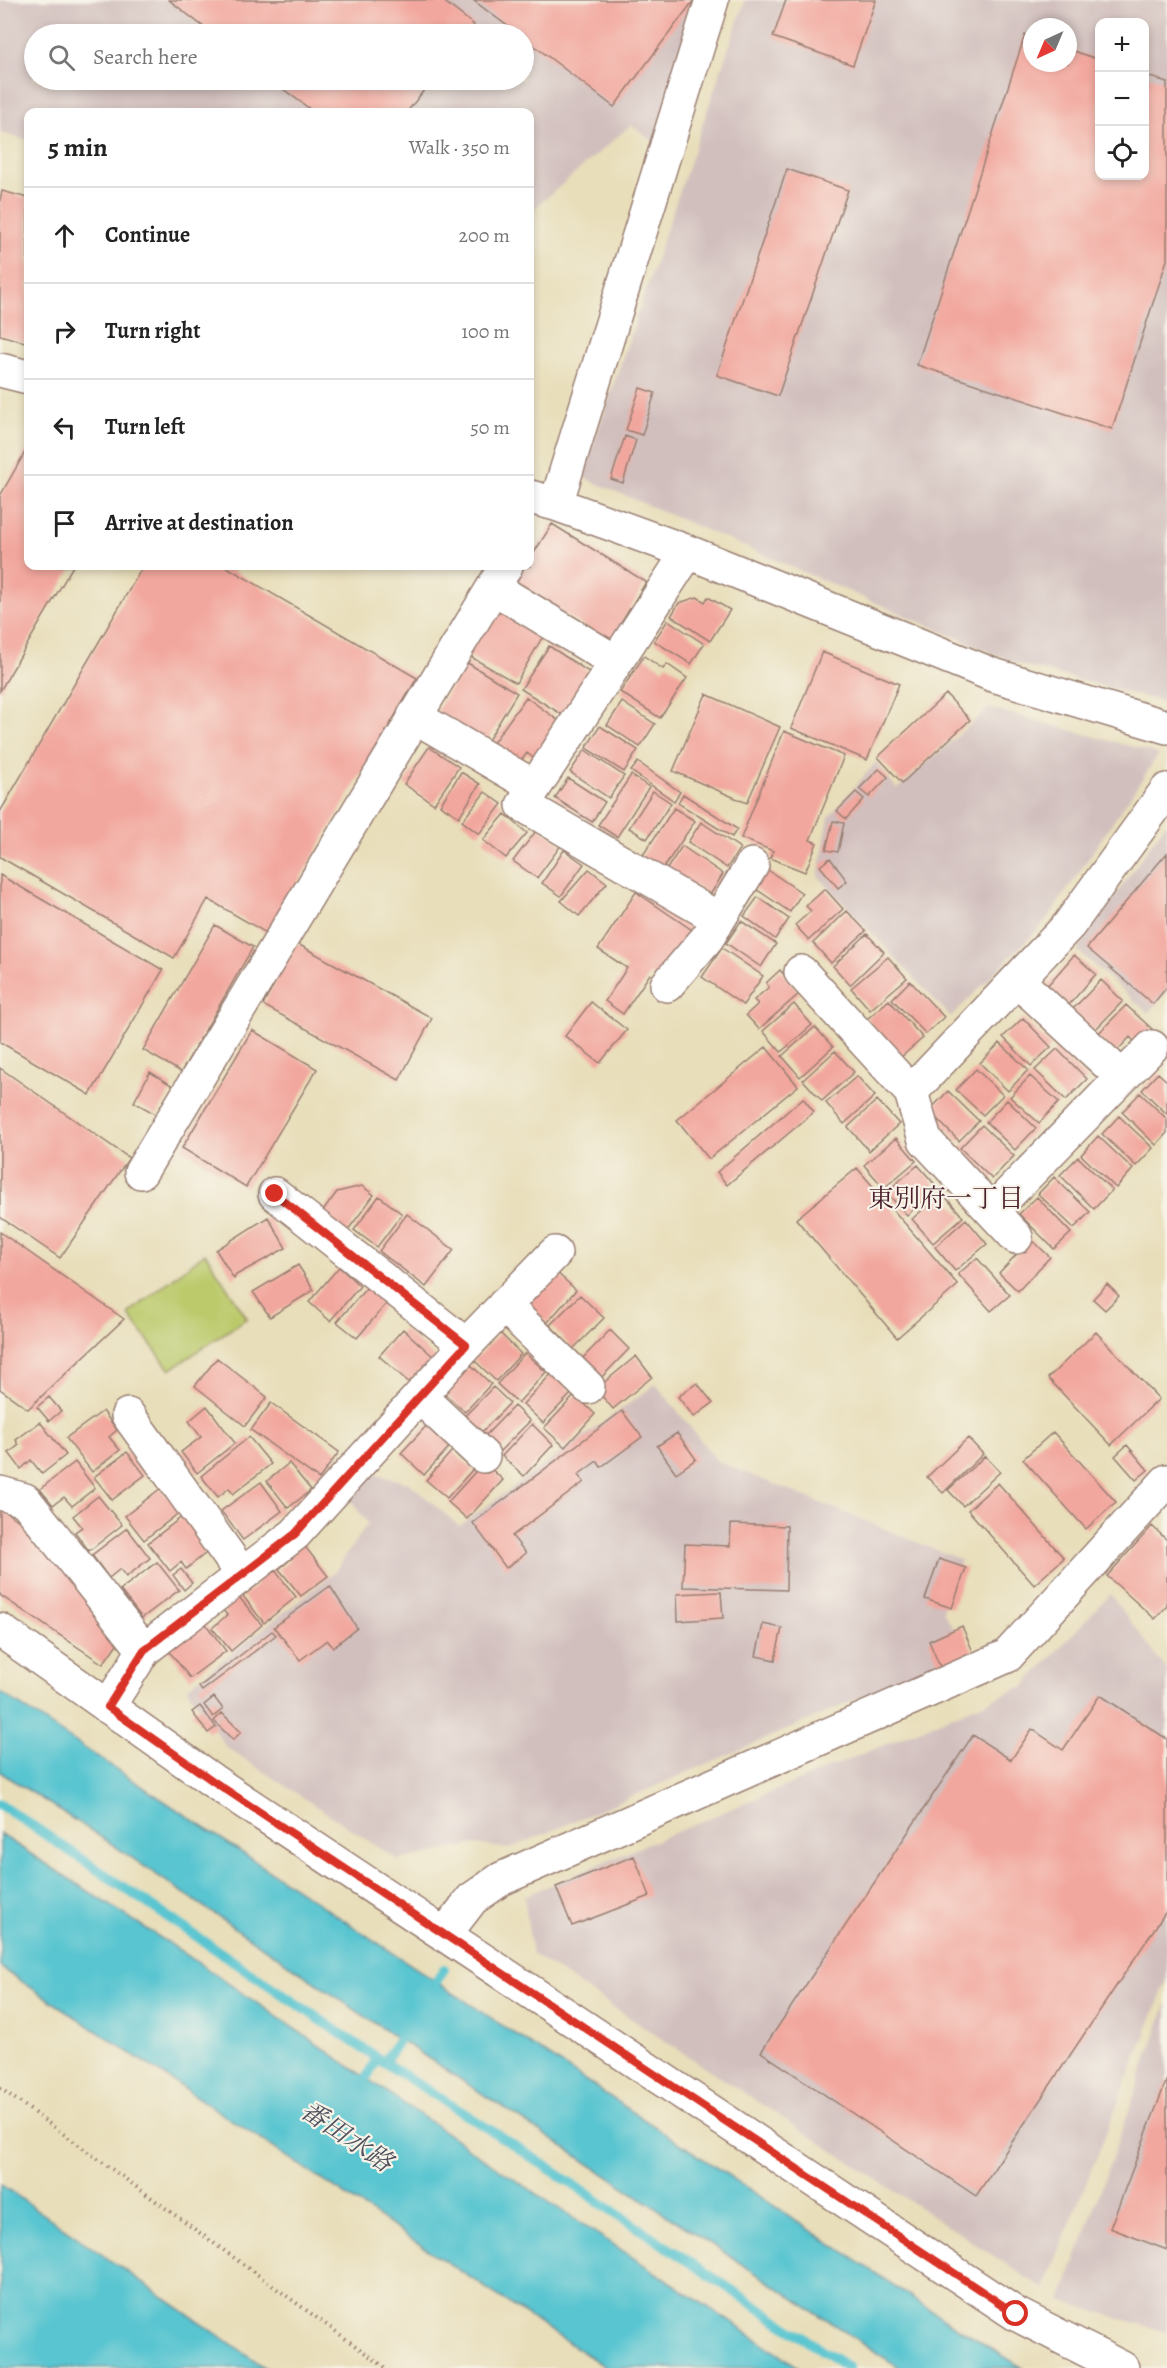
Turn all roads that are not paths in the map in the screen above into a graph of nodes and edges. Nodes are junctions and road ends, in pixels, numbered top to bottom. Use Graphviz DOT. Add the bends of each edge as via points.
graph roads {
  1 [pos="712,0"];
  2 [pos="0,370"];
  3 [pos="24,376"];
  4 [pos="539,505"];
  5 [pos="688,552"];
  6 [pos="500,577"];
  7 [pos="616,662"];
  8 [pos="414,716"];
  9 [pos="1167,727"];
  10 [pos="535,787"];
  11 [pos="1167,790"];
  12 [pos="752,865"];
  13 [pos="719,919"];
  14 [pos="801,972"];
  15 [pos="1017,980"];
  16 [pos="667,985"];
  17 [pos="1152,1047"];
  18 [pos="1122,1077"];
  19 [pos="911,1092"];
  20 [pos="141,1172"];
  21 [pos="275,1194"];
  22 [pos="992,1211"];
  23 [pos="1016,1237"];
  24 [pos="555,1253"];
  25 [pos="504,1305"];
  26 [pos="466,1345"];
  27 [pos="588,1387"];
  28 [pos="420,1396"];
  29 [pos="128,1415"];
  30 [pos="483,1456"];
  31 [pos="1167,1481"];
  32 [pos="0,1493"];
  33 [pos="242,1574"];
  34 [pos="0,1630"];
  35 [pos="144,1650"];
  36 [pos="108,1707"];
  37 [pos="445,1934"];
  38 [pos="1122,2368"];
  1 -- 4 [label="street"];
  2 -- 3 [label="street"];
  4 -- 5 [label="street"];
  5 -- 7 [label="street"];
  5 -- 9 [label="street" via="993,675"];
  6 -- 7 [label="street"];
  6 -- 8 [label="street"];
  7 -- 10 [label="street"];
  8 -- 10 [label="street"];
  8 -- 20 [label="street"];
  10 -- 13 [label="street" via="523,805"];
  11 -- 15 [label="street" via="1069,926"];
  12 -- 13 [label="street"];
  13 -- 16 [label="street"];
  14 -- 19 [label="street"];
  15 -- 18 [label="street"];
  15 -- 19 [label="street"];
  17 -- 18 [label="street"];
  18 -- 22 [label="street"];
  19 -- 22 [label="street" via="926,1140"];
  21 -- 26 [label="street"];
  22 -- 23 [label="street"];
  24 -- 25 [label="street"];
  25 -- 26 [label="street"];
  25 -- 27 [label="street"];
  26 -- 28 [label="street"];
  28 -- 30 [label="street"];
  28 -- 33 [label="street" via="295,1534"];
  29 -- 33 [label="street"];
  31 -- 37 [label="street" via="1007,1656 501,1878 472,1899"];
  32 -- 35 [label="street" via="25,1500"];
  33 -- 35 [label="street"];
  34 -- 36 [label="street"];
  35 -- 36 [label="street"];
  36 -- 37 [label="street"];
  37 -- 38 [label="street" via="1016,2314"];
}
